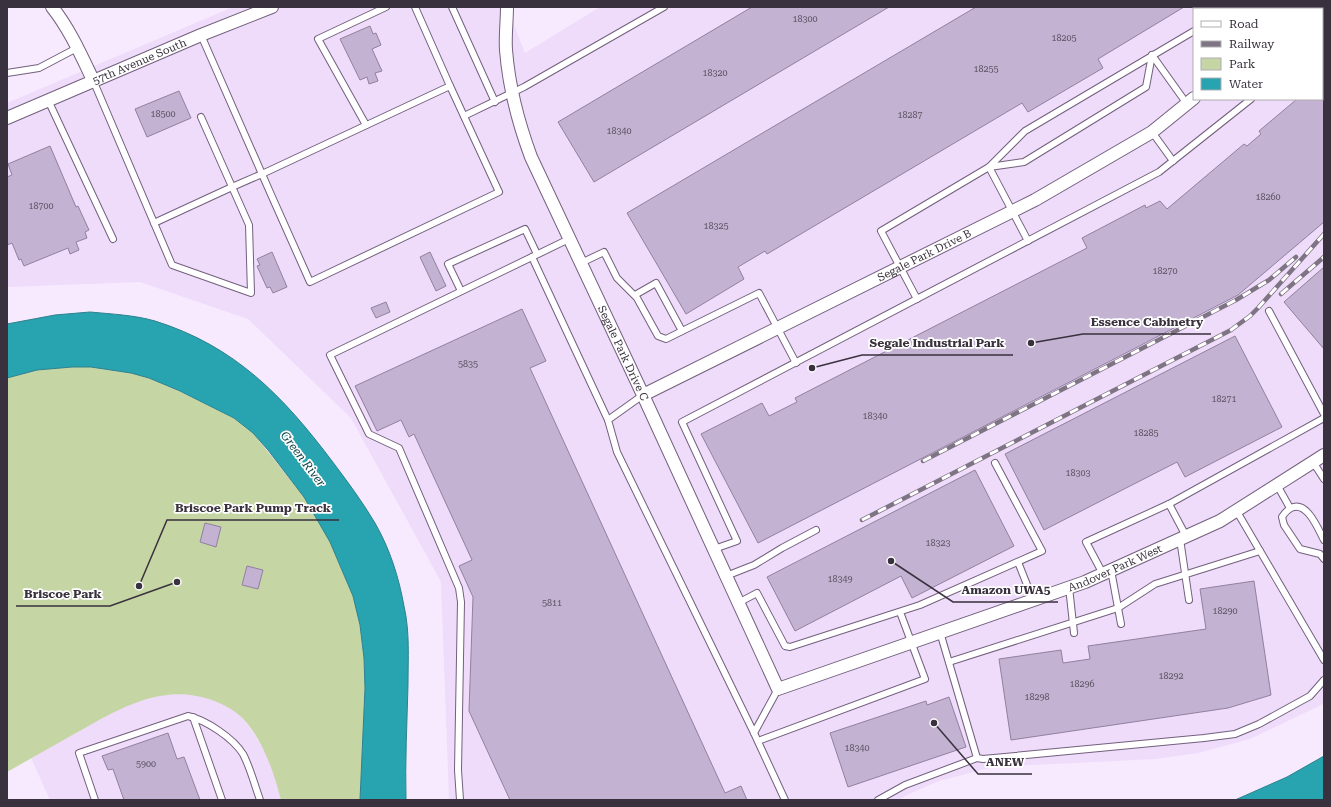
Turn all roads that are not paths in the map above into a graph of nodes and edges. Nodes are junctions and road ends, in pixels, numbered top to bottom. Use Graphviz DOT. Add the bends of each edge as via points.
graph roads {
  1 [pos="52,7"];
  2 [pos="272,7"];
  3 [pos="386,7"];
  4 [pos="415,7"];
  5 [pos="452,7"];
  6 [pos="507,7"];
  7 [pos="664,7"];
  8 [pos="1193,32"];
  9 [pos="201,35"];
  10 [pos="77,48"];
  11 [pos="1152,55"];
  12 [pos="7,73"];
  13 [pos="93,80"];
  14 [pos="450,86"];
  15 [pos="512,93"];
  16 [pos="48,100"];
  17 [pos="1250,100"];
  18 [pos="1190,101"];
  19 [pos="495,102"];
  20 [pos="464,116"];
  21 [pos="201,117"];
  22 [pos="7,118"];
  23 [pos="366,125"];
  24 [pos="1152,132"];
  25 [pos="1173,161"];
  26 [pos="989,167"];
  27 [pos="262,174"];
  28 [pos="232,187"];
  29 [pos="1012,211"];
  30 [pos="154,223"];
  31 [pos="113,239"];
  32 [pos="569,239"];
  33 [pos="1028,241"];
  34 [pos="534,255"];
  35 [pos="581,263"];
  36 [pos="899,267"];
  37 [pos="461,291"];
  38 [pos="635,296"];
  39 [pos="917,300"];
  40 [pos="1269,311"];
  41 [pos="776,329"];
  42 [pos="682,331"];
  43 [pos="796,364"];
  44 [pos="644,395"];
  45 [pos="1324,414"];
  46 [pos="1324,418"];
  47 [pos="608,420"];
  48 [pos="1324,455"];
  49 [pos="1313,462"];
  50 [pos="995,463"];
  51 [pos="1324,479"];
  52 [pos="1277,485"];
  53 [pos="1169,504"];
  54 [pos="1290,508"];
  55 [pos="1236,510"];
  56 [pos="816,530"];
  57 [pos="1183,538"];
  58 [pos="1324,540"];
  59 [pos="714,549"];
  60 [pos="1260,551"];
  61 [pos="1323,554"];
  62 [pos="1018,562"];
  63 [pos="1107,572"];
  64 [pos="1185,574"];
  65 [pos="726,576"];
  66 [pos="1069,587"];
  67 [pos="1033,600"];
  68 [pos="1189,600"];
  69 [pos="738,603"];
  70 [pos="1118,608"];
  71 [pos="900,612"];
  72 [pos="1073,623"];
  73 [pos="1120,624"];
  74 [pos="940,632"];
  75 [pos="1074,633"];
  76 [pos="912,642"];
  77 [pos="1324,660"];
  78 [pos="949,662"];
  79 [pos="1324,680"];
  80 [pos="778,689"];
  81 [pos="193,717"];
  82 [pos="754,733"];
  83 [pos="758,741"];
  84 [pos="977,758"];
  85 [pos="95,800"];
  86 [pos="222,800"];
  87 [pos="260,800"];
  88 [pos="460,800"];
  89 [pos="785,800"];
  90 [pos="878,800"];
  1 -- 10 [label="street"];
  2 -- 9 [label="street, 57th Avenue South"];
  3 -- 23 [label="lane" via="318,39"];
  4 -- 14 [label="lane"];
  5 -- 19 [label="lane"];
  6 -- 15 [label="street, Segale Park Drive C" via="506,49"];
  7 -- 15 [label="lane"];
  8 -- 11 [label="lane"];
  9 -- 13 [label="street, 57th Avenue South"];
  9 -- 27 [label="lane"];
  10 -- 12 [label="lane" via="39,68"];
  10 -- 13 [label="street"];
  11 -- 18 [label="lane"];
  11 -- 26 [label="lane" via="1025,131"];
  11 -- 26 [label="lane" via="1146,88 1024,162"];
  13 -- 16 [label="street, 57th Avenue South"];
  13 -- 30 [label="lane"];
  14 -- 20 [label="lane"];
  14 -- 23 [label="lane"];
  15 -- 19 [label="lane"];
  15 -- 32 [label="street, Segale Park Drive C" via="519,124 531,157"];
  16 -- 22 [label="street, 57th Avenue South"];
  16 -- 31 [label="lane"];
  17 -- 25 [label="lane"];
  18 -- 24 [label="street, Segale Park Drive B"];
  19 -- 20 [label="lane"];
  20 -- 27 [label="lane" via="499,192 310,282"];
  21 -- 28 [label="lane"];
  23 -- 27 [label="lane"];
  24 -- 25 [label="lane"];
  24 -- 29 [label="street, Segale Park Drive B"];
  25 -- 33 [label="lane" via="1159,172"];
  26 -- 29 [label="lane"];
  26 -- 36 [label="lane" via="880,231"];
  27 -- 28 [label="lane"];
  28 -- 30 [label="lane"];
  28 -- 30 [label="lane" via="249,225 251,293 172,265"];
  29 -- 33 [label="lane"];
  29 -- 36 [label="street, Segale Park Drive B"];
  32 -- 34 [label="lane"];
  32 -- 35 [label="street, Segale Park Drive C"];
  33 -- 39 [label="lane"];
  34 -- 37 [label="lane"];
  34 -- 37 [label="lane" via="525,229 448,264"];
  34 -- 47 [label="lane"];
  35 -- 38 [label="lane" via="604,252 617,278"];
  35 -- 44 [label="street, Segale Park Drive C"];
  36 -- 39 [label="lane"];
  36 -- 41 [label="street, Segale Park Drive B"];
  37 -- 88 [label="lane" via="330,355 369,434 399,448 459,588"];
  38 -- 42 [label="lane" via="658,336 666,339"];
  38 -- 42 [label="lane" via="656,283"];
  39 -- 43 [label="lane"];
  40 -- 45 [label="lane"];
  41 -- 42 [label="lane" via="759,294"];
  41 -- 43 [label="lane"];
  41 -- 44 [label="street, Segale Park Drive B"];
  43 -- 59 [label="lane" via="682,422 737,541"];
  44 -- 47 [label="lane"];
  44 -- 59 [label="street, Segale Park Drive C"];
  46 -- 53 [label="lane"];
  47 -- 82 [label="lane" via="617,452"];
  48 -- 49 [label="street, Andover Park West"];
  49 -- 51 [label="lane"];
  49 -- 52 [label="street, Andover Park West"];
  50 -- 62 [label="lane" via="1042,551"];
  52 -- 54 [label="lane"];
  52 -- 55 [label="street, Andover Park West"];
  53 -- 57 [label="lane"];
  53 -- 63 [label="lane" via="1086,542"];
  54 -- 58 [label="lane" via="1303,508"];
  54 -- 61 [label="lane" via="1282,517 1284,525 1300,549"];
  55 -- 57 [label="street, Andover Park West" via="1220,521"];
  55 -- 60 [label="lane"];
  56 -- 65 [label="lane" via="754,566"];
  57 -- 63 [label="street, Andover Park West"];
  57 -- 64 [label="lane"];
  59 -- 65 [label="street, Segale Park Drive C"];
  60 -- 64 [label="lane"];
  60 -- 77 [label="lane"];
  62 -- 67 [label="lane"];
  62 -- 71 [label="lane"];
  63 -- 66 [label="street, Andover Park West"];
  63 -- 70 [label="lane"];
  64 -- 68 [label="lane"];
  64 -- 70 [label="lane" via="1155,584"];
  65 -- 69 [label="street, Segale Park Drive C"];
  66 -- 67 [label="street, Andover Park West"];
  66 -- 72 [label="lane"];
  67 -- 74 [label="street, Andover Park West"];
  69 -- 71 [label="lane" via="758,593 785,646 790,647"];
  69 -- 80 [label="street, Segale Park Drive C"];
  70 -- 72 [label="lane"];
  70 -- 73 [label="lane"];
  71 -- 76 [label="lane"];
  72 -- 75 [label="lane"];
  72 -- 78 [label="lane"];
  74 -- 76 [label="street, Andover Park West"];
  74 -- 78 [label="lane"];
  76 -- 80 [label="street, Andover Park West"];
  76 -- 83 [label="lane" via="925,679"];
  78 -- 84 [label="lane"];
  79 -- 84 [label="lane" via="1310,696 1259,724 1234,734"];
  80 -- 82 [label="lane"];
  81 -- 85 [label="lane" via="188,716 79,753"];
  81 -- 86 [label="lane"];
  81 -- 87 [label="lane" via="212,726 239,748"];
  82 -- 83 [label="lane"];
  83 -- 89 [label="lane"];
  84 -- 90 [label="lane" via="905,785"];
}
